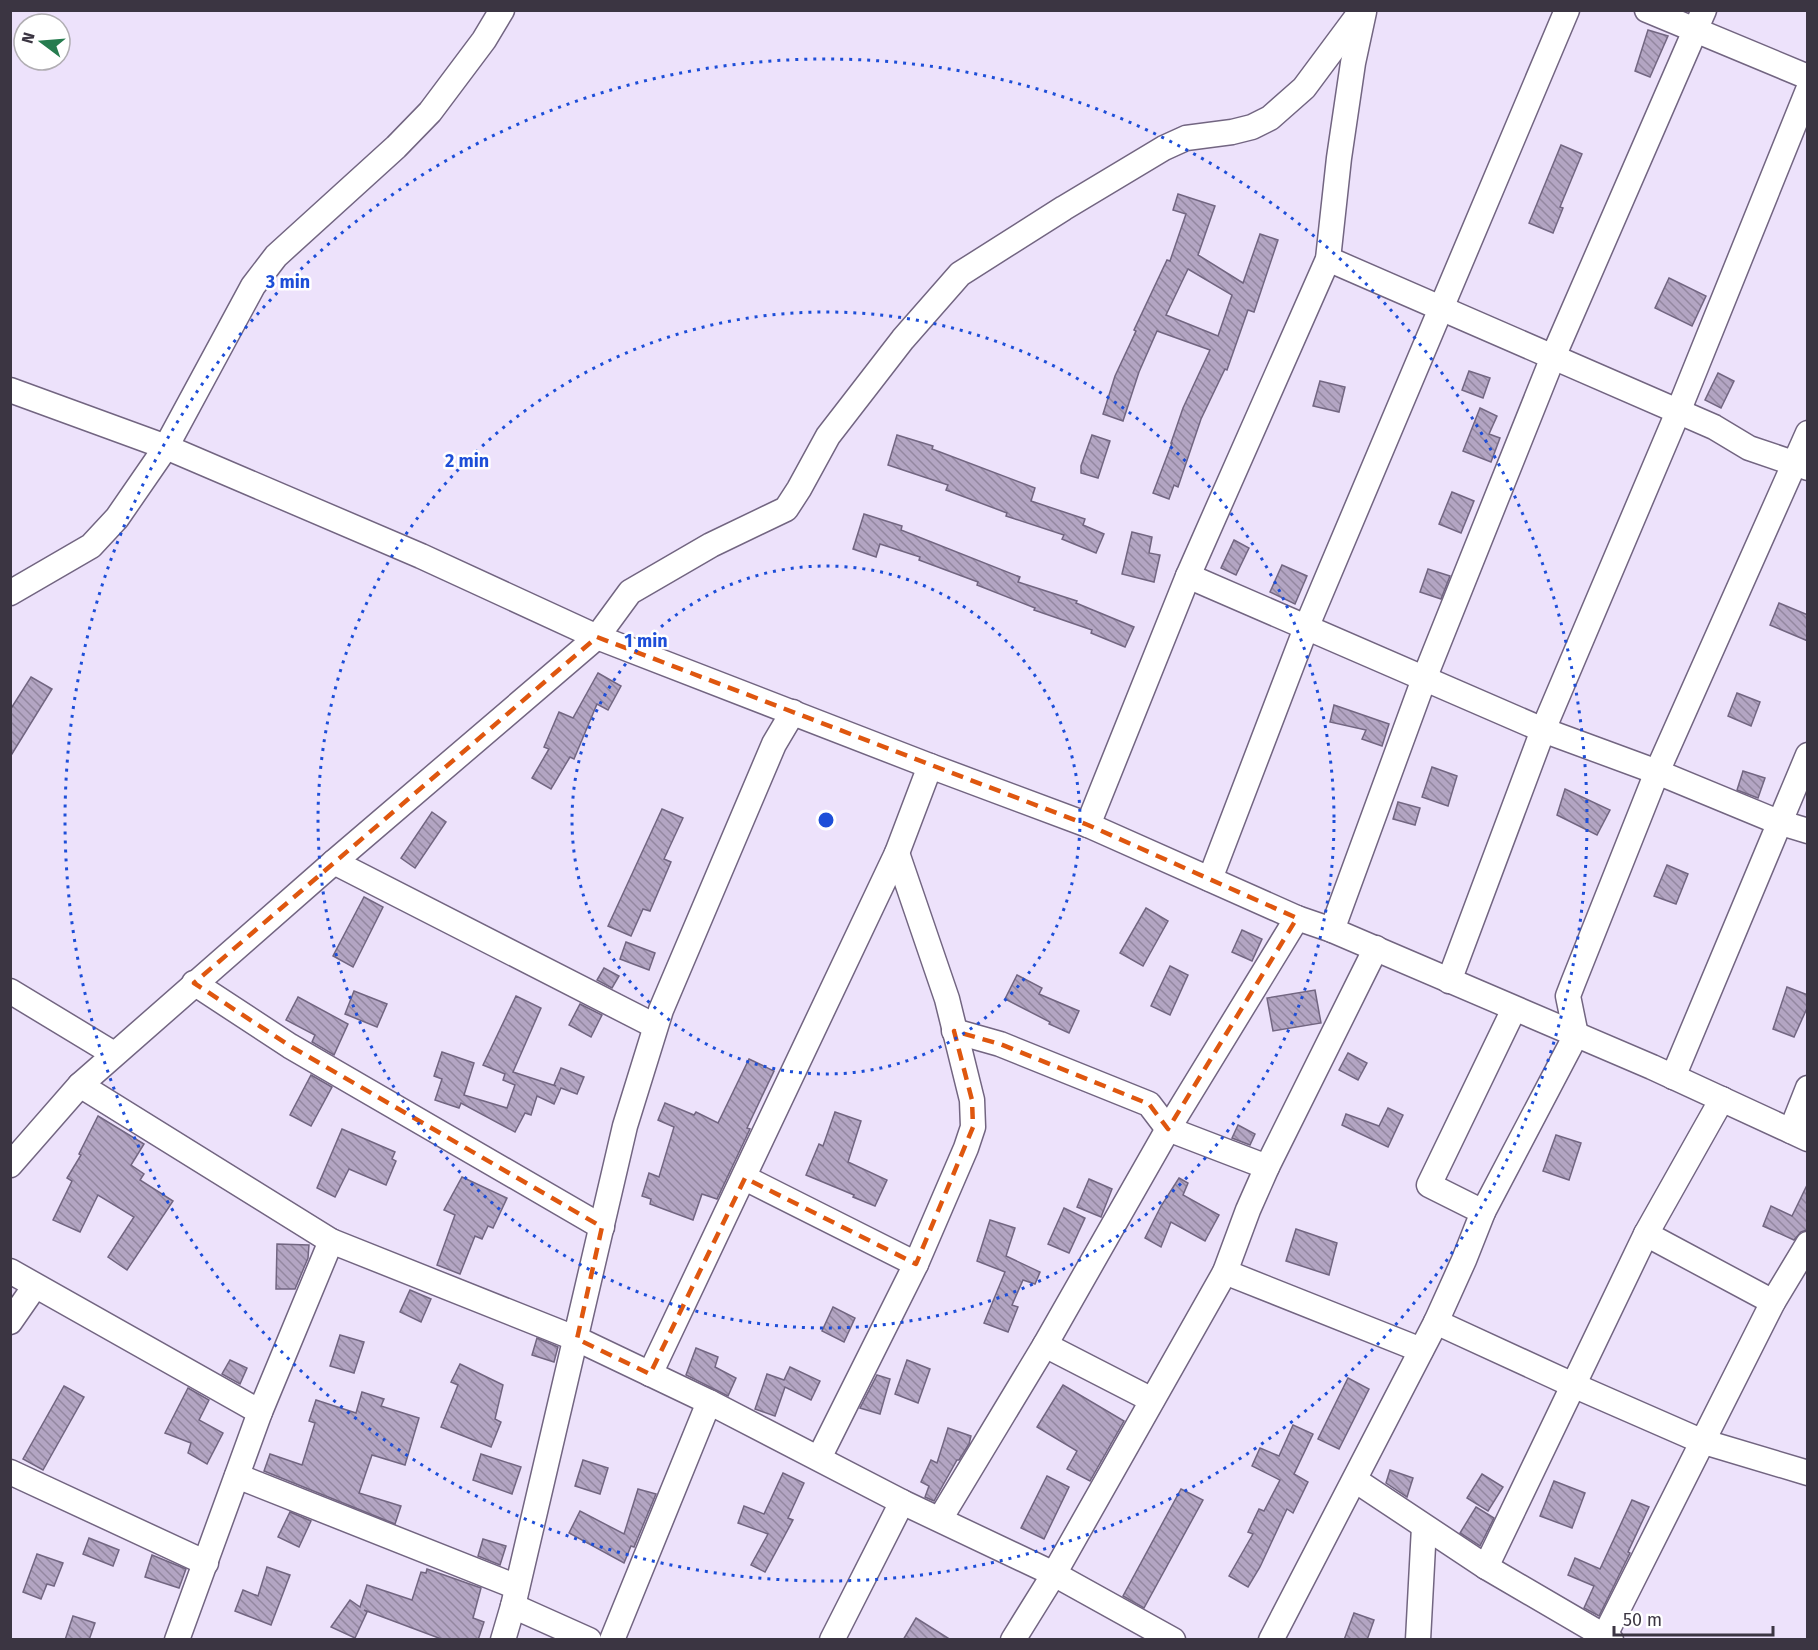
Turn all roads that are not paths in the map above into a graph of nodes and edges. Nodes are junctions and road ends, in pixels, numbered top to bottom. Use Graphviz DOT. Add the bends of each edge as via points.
graph roads {
  1 [pos="502,10"];
  2 [pos="1363,10"];
  3 [pos="1567,10"];
  4 [pos="1647,10"];
  5 [pos="1700,21"];
  6 [pos="1808,77"];
  7 [pos="1808,90"];
  8 [pos="1328,259"];
  9 [pos="1440,308"];
  10 [pos="1553,357"];
  11 [pos="10,390"];
  12 [pos="1678,412"];
  13 [pos="1808,433"];
  14 [pos="166,447"];
  15 [pos="1801,465"];
  16 [pos="1188,576"];
  17 [pos="10,593"];
  18 [pos="1306,628"];
  19 [pos="597,637"];
  20 [pos="1424,679"];
  21 [pos="793,712"];
  22 [pos="1543,730"];
  23 [pos="1808,755"];
  24 [pos="930,766"];
  25 [pos="1657,772"];
  26 [pos="1778,822"];
  27 [pos="1088,825"];
  28 [pos="1808,831"];
  29 [pos="897,853"];
  30 [pos="334,862"];
  31 [pos="1210,879"];
  32 [pos="1297,918"];
  33 [pos="1332,930"];
  34 [pos="1376,948"];
  35 [pos="1449,981"];
  36 [pos="194,984"];
  37 [pos="10,991"];
  38 [pos="1514,1009"];
  39 [pos="656,1026"];
  40 [pos="954,1031"];
  41 [pos="1576,1035"];
  42 [pos="114,1054"];
  43 [pos="1673,1077"];
  44 [pos="80,1085"];
  45 [pos="1808,1088"];
  46 [pos="1722,1099"];
  47 [pos="1168,1129"];
  48 [pos="1799,1135"];
  49 [pos="10,1165"];
  50 [pos="1267,1167"];
  51 [pos="745,1178"];
  52 [pos="1483,1212"];
  53 [pos="602,1227"];
  54 [pos="1646,1234"];
  55 [pos="331,1241"];
  56 [pos="1808,1244"];
  57 [pos="916,1264"];
  58 [pos="10,1271"];
  59 [pos="1225,1272"];
  60 [pos="35,1286"];
  61 [pos="1773,1302"];
  62 [pos="10,1322"];
  63 [pos="1436,1322"];
  64 [pos="577,1340"];
  65 [pos="1045,1346"];
  66 [pos="1421,1350"];
  67 [pos="650,1374"];
  68 [pos="1573,1385"];
  69 [pos="1152,1400"];
  70 [pos="709,1402"];
  71 [pos="260,1412"];
  72 [pos="1701,1441"];
  73 [pos="819,1458"];
  74 [pos="1808,1473"];
  75 [pos="11,1474"];
  76 [pos="237,1476"];
  77 [pos="1355,1480"];
  78 [pos="902,1502"];
  79 [pos="940,1519"];
  80 [pos="1424,1527"];
  81 [pos="206,1563"];
  82 [pos="1486,1567"];
  83 [pos="1054,1574"];
  84 [pos="515,1596"];
  85 [pos="1608,1637"];
  86 [pos="177,1640"];
  87 [pos="503,1640"];
  88 [pos="589,1640"];
  89 [pos="612,1640"];
  90 [pos="832,1640"];
  91 [pos="1013,1640"];
  92 [pos="1173,1640"];
  93 [pos="1271,1640"];
  94 [pos="1418,1640"];
  1 -- 14 [label="street" via="430,112 276,256 253,286"];
  2 -- 8 [label="street"];
  2 -- 19 [label="street" via="1304,88 1270,118 1252,127 1186,138 1164,148 960,274 903,339 828,436 786,509 711,544 630,592"];
  3 -- 9 [label="street"];
  4 -- 5 [label="street"];
  5 -- 6 [label="street"];
  5 -- 10 [label="street"];
  7 -- 12 [label="street"];
  8 -- 9 [label="street"];
  8 -- 16 [label="street"];
  9 -- 10 [label="street"];
  9 -- 18 [label="street"];
  10 -- 12 [label="street"];
  10 -- 20 [label="street"];
  11 -- 14 [label="street"];
  12 -- 15 [label="street" via="1749,448"];
  12 -- 22 [label="street"];
  13 -- 15 [label="street"];
  14 -- 17 [label="street" via="117,518 91,546"];
  14 -- 19 [label="street" via="421,556"];
  15 -- 25 [label="street"];
  16 -- 18 [label="street"];
  16 -- 27 [label="street"];
  18 -- 20 [label="street"];
  18 -- 31 [label="street"];
  19 -- 21 [label="street"];
  19 -- 30 [label="street"];
  20 -- 22 [label="street"];
  20 -- 33 [label="street"];
  21 -- 24 [label="street"];
  21 -- 39 [label="street" via="774,744"];
  22 -- 25 [label="street"];
  22 -- 35 [label="street"];
  23 -- 26 [label="street"];
  24 -- 27 [label="street"];
  24 -- 29 [label="street"];
  25 -- 26 [label="street"];
  25 -- 41 [label="street" via="1568,996"];
  26 -- 28 [label="street"];
  26 -- 43 [label="street"];
  27 -- 31 [label="street"];
  29 -- 40 [label="street" via="947,999"];
  29 -- 51 [label="street"];
  30 -- 36 [label="street"];
  30 -- 39 [label="street"];
  31 -- 32 [label="street"];
  32 -- 33 [label="street"];
  32 -- 47 [label="street"];
  33 -- 34 [label="street"];
  34 -- 35 [label="street"];
  34 -- 50 [label="street"];
  35 -- 38 [label="street"];
  36 -- 42 [label="street"];
  36 -- 53 [label="street" via="290,1046"];
  37 -- 42 [label="street"];
  38 -- 41 [label="street"];
  38 -- 52 [label="street" via="1429,1185"];
  39 -- 53 [label="street" via="625,1126"];
  40 -- 47 [label="street" via="1000,1044 1149,1104"];
  40 -- 57 [label="street" via="972,1100 973,1127"];
  41 -- 43 [label="street"];
  41 -- 52 [label="street"];
  42 -- 44 [label="street"];
  43 -- 46 [label="street"];
  44 -- 49 [label="street"];
  44 -- 55 [label="street"];
  45 -- 48 [label="street"];
  46 -- 48 [label="street"];
  46 -- 54 [label="street"];
  47 -- 50 [label="street"];
  47 -- 65 [label="street"];
  50 -- 59 [label="street"];
  51 -- 57 [label="street"];
  51 -- 67 [label="street"];
  52 -- 63 [label="street"];
  53 -- 64 [label="street"];
  54 -- 61 [label="street"];
  54 -- 68 [label="street"];
  55 -- 64 [label="street"];
  55 -- 71 [label="street"];
  56 -- 61 [label="street"];
  57 -- 73 [label="street"];
  58 -- 60 [label="street"];
  59 -- 66 [label="street"];
  59 -- 69 [label="street"];
  60 -- 62 [label="street"];
  60 -- 71 [label="street"];
  61 -- 72 [label="street"];
  63 -- 66 [label="street"];
  63 -- 68 [label="street"];
  64 -- 67 [label="street"];
  64 -- 84 [label="street"];
  65 -- 69 [label="street"];
  65 -- 79 [label="street"];
  66 -- 77 [label="street"];
  67 -- 70 [label="street"];
  68 -- 72 [label="street"];
  68 -- 82 [label="street"];
  69 -- 83 [label="street"];
  70 -- 73 [label="street"];
  70 -- 89 [label="street"];
  71 -- 76 [label="street"];
  72 -- 74 [label="street"];
  72 -- 85 [label="street"];
  73 -- 78 [label="street"];
  75 -- 81 [label="street"];
  76 -- 81 [label="street"];
  76 -- 84 [label="street"];
  77 -- 80 [label="street"];
  77 -- 93 [label="street"];
  78 -- 79 [label="street"];
  78 -- 90 [label="street"];
  79 -- 83 [label="street"];
  80 -- 82 [label="street"];
  80 -- 94 [label="street"];
  81 -- 86 [label="street"];
  82 -- 85 [label="street"];
  83 -- 91 [label="street"];
  83 -- 92 [label="street"];
  84 -- 87 [label="street"];
  84 -- 88 [label="street"];
}
